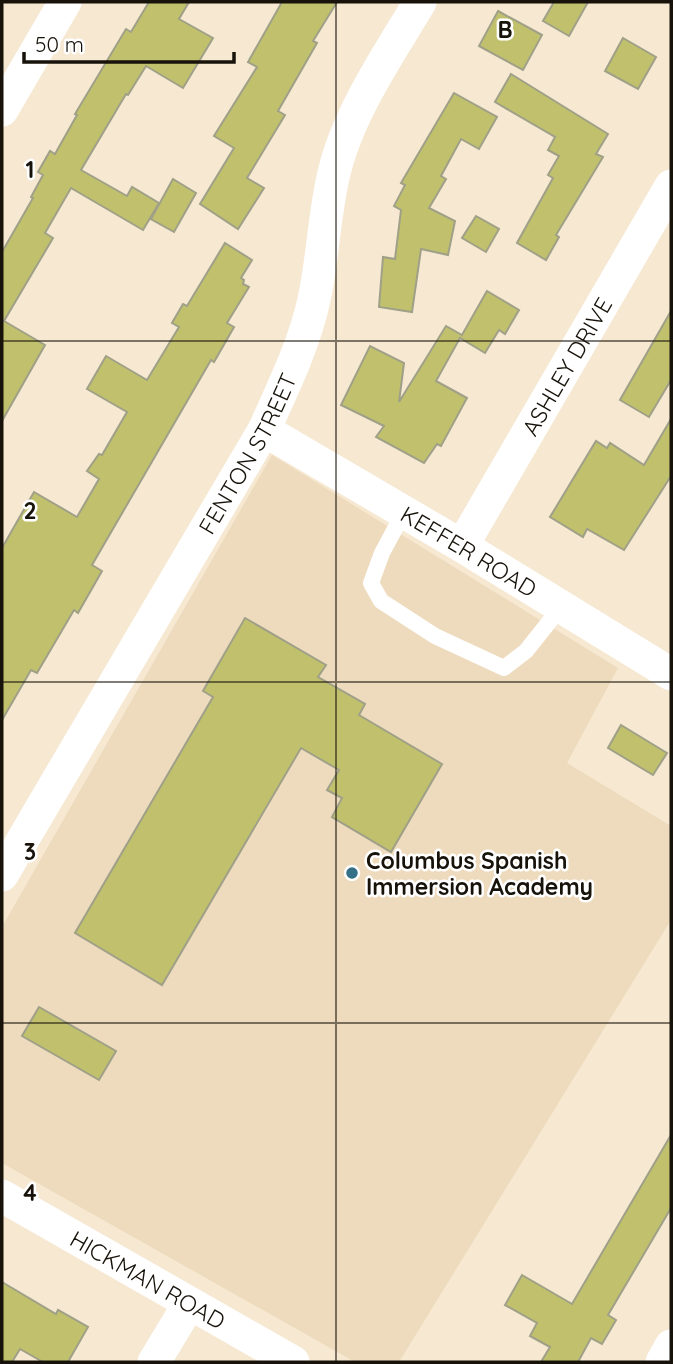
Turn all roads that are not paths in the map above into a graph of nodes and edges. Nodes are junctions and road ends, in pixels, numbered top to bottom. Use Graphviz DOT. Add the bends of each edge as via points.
graph roads {
  1 [pos="65,2"];
  2 [pos="421,2"];
  3 [pos="2,110"];
  4 [pos="671,186"];
  5 [pos="264,430"];
  6 [pos="404,512"];
  7 [pos="462,546"];
  8 [pos="561,607"];
  9 [pos="671,674"];
  10 [pos="2,875"];
  11 [pos="2,1196"];
  12 [pos="189,1304"];
  13 [pos="671,1346"];
  14 [pos="154,1362"];
  15 [pos="293,1362"];
  16 [pos="662,1362"];
  1 -- 3 [label="street"];
  2 -- 5 [label="street, FENTON STREET" via="345,138 334,173 314,301 296,359"];
  4 -- 7 [label="street, ASHLEY DRIVE"];
  5 -- 6 [label="street, KEFFER ROAD"];
  5 -- 10 [label="street, FENTON STREET"];
  6 -- 7 [label="street, KEFFER ROAD"];
  6 -- 8 [label="lane" via="371,583 381,601 435,636 504,668 526,651"];
  7 -- 8 [label="street, KEFFER ROAD"];
  8 -- 9 [label="street, KEFFER ROAD"];
  11 -- 12 [label="street, HICKMAN ROAD"];
  12 -- 14 [label="street"];
  12 -- 15 [label="street, HICKMAN ROAD"];
  13 -- 16 [label="street"];
}
